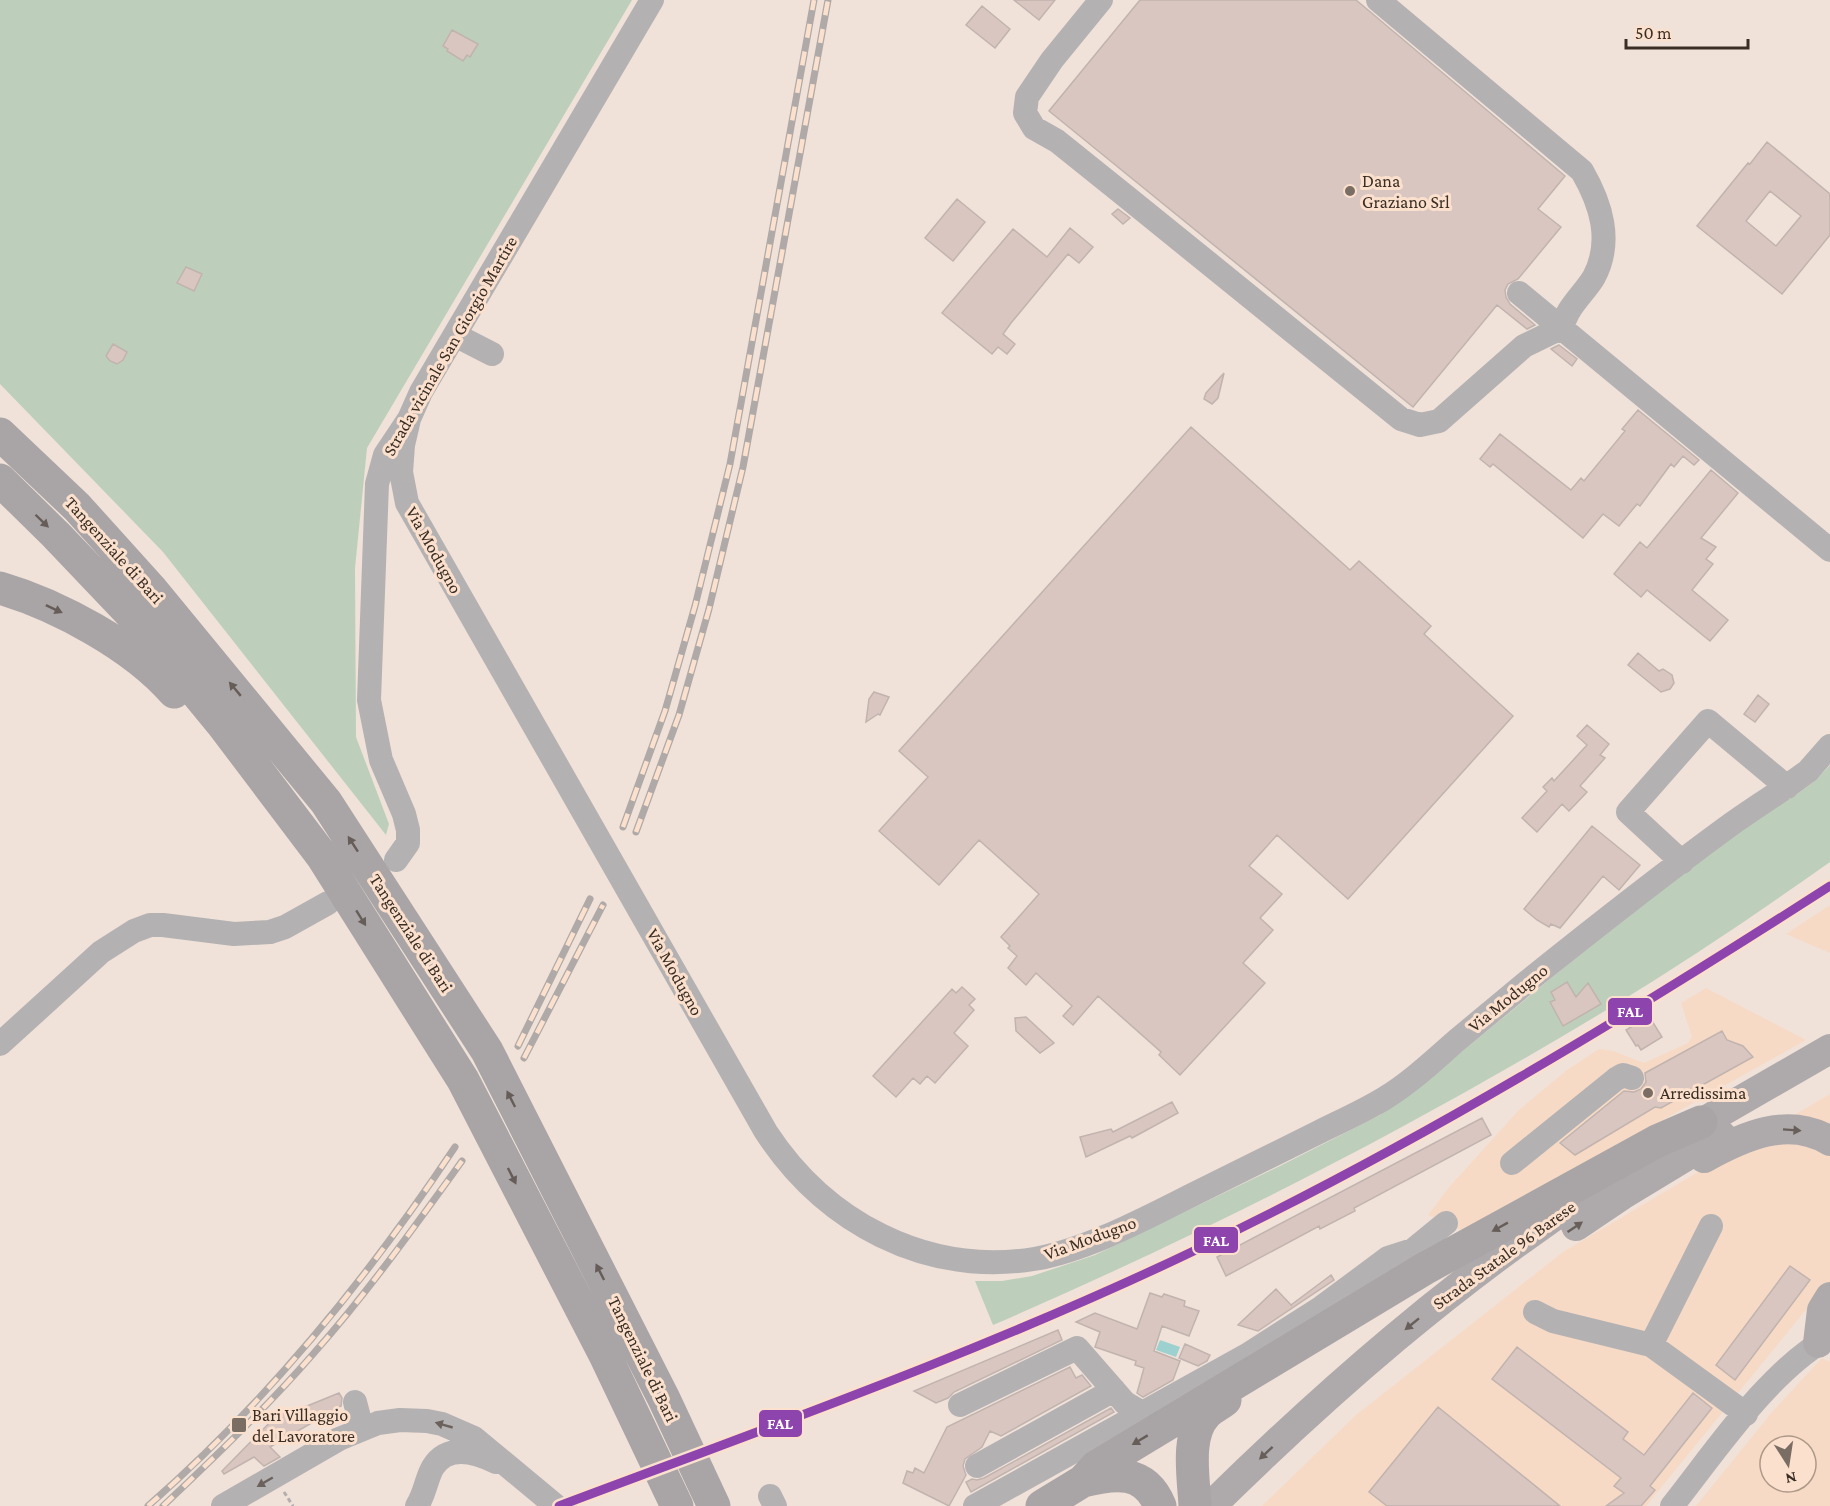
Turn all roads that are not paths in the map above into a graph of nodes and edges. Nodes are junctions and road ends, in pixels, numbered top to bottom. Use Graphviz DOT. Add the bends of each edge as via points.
graph roads {
  1 [pos="652,0"];
  2 [pos="1101,0"];
  3 [pos="1378,0"];
  4 [pos="1519,293"];
  5 [pos="1561,328"];
  6 [pos="455,335"];
  7 [pos="492,354"];
  8 [pos="409,419"];
  9 [pos="0,434"];
  10 [pos="0,480"];
  11 [pos="1830,550"];
  12 [pos="0,588"];
  13 [pos="1830,746"];
  14 [pos="1787,787"];
  15 [pos="322,856"];
  16 [pos="396,860"];
  17 [pos="1682,862"];
  18 [pos="328,903"];
  19 [pos="0,1044"];
  20 [pos="1830,1049"];
  21 [pos="1830,1072"];
  22 [pos="1632,1078"];
  23 [pos="1701,1122"];
  24 [pos="1830,1141"];
  25 [pos="1512,1163"];
  26 [pos="1622,1195"];
  27 [pos="1446,1223"];
  28 [pos="1710,1226"];
  29 [pos="1418,1259"];
  30 [pos="1830,1297"];
  31 [pos="1535,1312"];
  32 [pos="1824,1340"];
  33 [pos="1651,1345"];
  34 [pos="1262,1366"];
  35 [pos="1114,1390"];
  36 [pos="355,1402"];
  37 [pos="960,1405"];
  38 [pos="1144,1414"];
  39 [pos="1746,1414"];
  40 [pos="362,1429"];
  41 [pos="977,1466"];
  42 [pos="509,1468"];
  43 [pos="1083,1481"];
  44 [pos="717,1495"];
  45 [pos="666,1503"];
  46 [pos="223,1506"];
  47 [pos="417,1506"];
  48 [pos="556,1506"];
  49 [pos="975,1506"];
  50 [pos="1042,1506"];
  51 [pos="1160,1506"];
  52 [pos="1195,1506"];
  53 [pos="1211,1506"];
  54 [pos="1240,1506"];
  55 [pos="1672,1506"];
  1 -- 6 [label="street, Strada vicinale San Giorgio Martire"];
  2 -- 5 [label="street" via="1027,98 1025,113 1035,128 1057,141 1401,419 1420,425 1439,421 1524,346"];
  3 -- 5 [label="street" via="1571,160 1587,178 1602,216 1601,254 1595,275"];
  4 -- 5 [label="street"];
  5 -- 11 [label="street"];
  6 -- 7 [label="street"];
  6 -- 8 [label="street, Strada vicinale San Giorgio Martire"];
  8 -- 16 [label="street, Strada vicinale San Giorgio Martire" via="386,454 377,484 369,700 381,760 408,830 408,843"];
  8 -- 17 [label="street, Via Modugno" via="401,472 406,503 741,1090 784,1159 804,1182 858,1223 908,1246 972,1260 1006,1261 1057,1253 1237,1173 1386,1097 1414,1078 1599,924"];
  44 -- 9 [label="highway, Tangenziale di Bari, one-way" via="664,1400 487,1051 326,802 151,589 77,507"];
  10 -- 15 [label="highway, Tangenziale di Bari, one-way" via="136,620 223,725"];
  12 -- 15 [label="highway, one-way" via="81,621 166,682 282,830"];
  13 -- 14 [label="street, Via Modugno"];
  14 -- 17 [label="street, Via Modugno"];
  14 -- 17 [label="street" via="1708,722 1628,812"];
  15 -- 45 [label="highway, Tangenziale di Bari, one-way" via="463,1080 604,1355 614,1411"];
  18 -- 19 [label="street" via="270,932 234,934 163,925 134,931 101,952"];
  20 -- 23 [label="main road, Strada Statale 96 Barese"];
  21 -- 26 [label="main road, Strada Statale 96 Barese"];
  22 -- 25 [label="street" via="1616,1078"];
  23 -- 29 [label="highway, one-way"];
  23 -- 53 [label="main road, Strada Statale 96 Barese, one-way" via="1514,1245 1410,1325 1338,1386"];
  26 -- 24 [label="main road, one-way" via="1756,1134 1798,1129"];
  54 -- 26 [label="main road, Strada Statale 96 Barese, one-way" via="1368,1386 1433,1333 1547,1246"];
  27 -- 29 [label="street"];
  28 -- 33 [label="street"];
  29 -- 34 [label="highway"];
  29 -- 38 [label="street" via="1388,1258 1257,1349"];
  30 -- 32 [label="main road" via="1822,1310"];
  31 -- 33 [label="street" via="1553,1321"];
  32 -- 39 [label="street" via="1779,1376"];
  33 -- 39 [label="street"];
  34 -- 43 [label="highway, one-way" via="1096,1467"];
  34 -- 52 [label="highway" via="1205,1414 1198,1427 1192,1458"];
  35 -- 37 [label="street" via="1077,1348"];
  35 -- 38 [label="street" via="1125,1403"];
  35 -- 41 [label="street"];
  36 -- 40 [label="street"];
  38 -- 49 [label="street"];
  39 -- 55 [label="street"];
  42 -- 40 [label="street, one-way" via="474,1438 442,1424 400,1420"];
  40 -- 46 [label="street, one-way"];
  42 -- 47 [label="street" via="475,1452 450,1454 433,1467"];
  42 -- 48 [label="street"];
  43 -- 50 [label="highway"];
  43 -- 51 [label="highway" via="1107,1475 1128,1476 1144,1483"];
}
